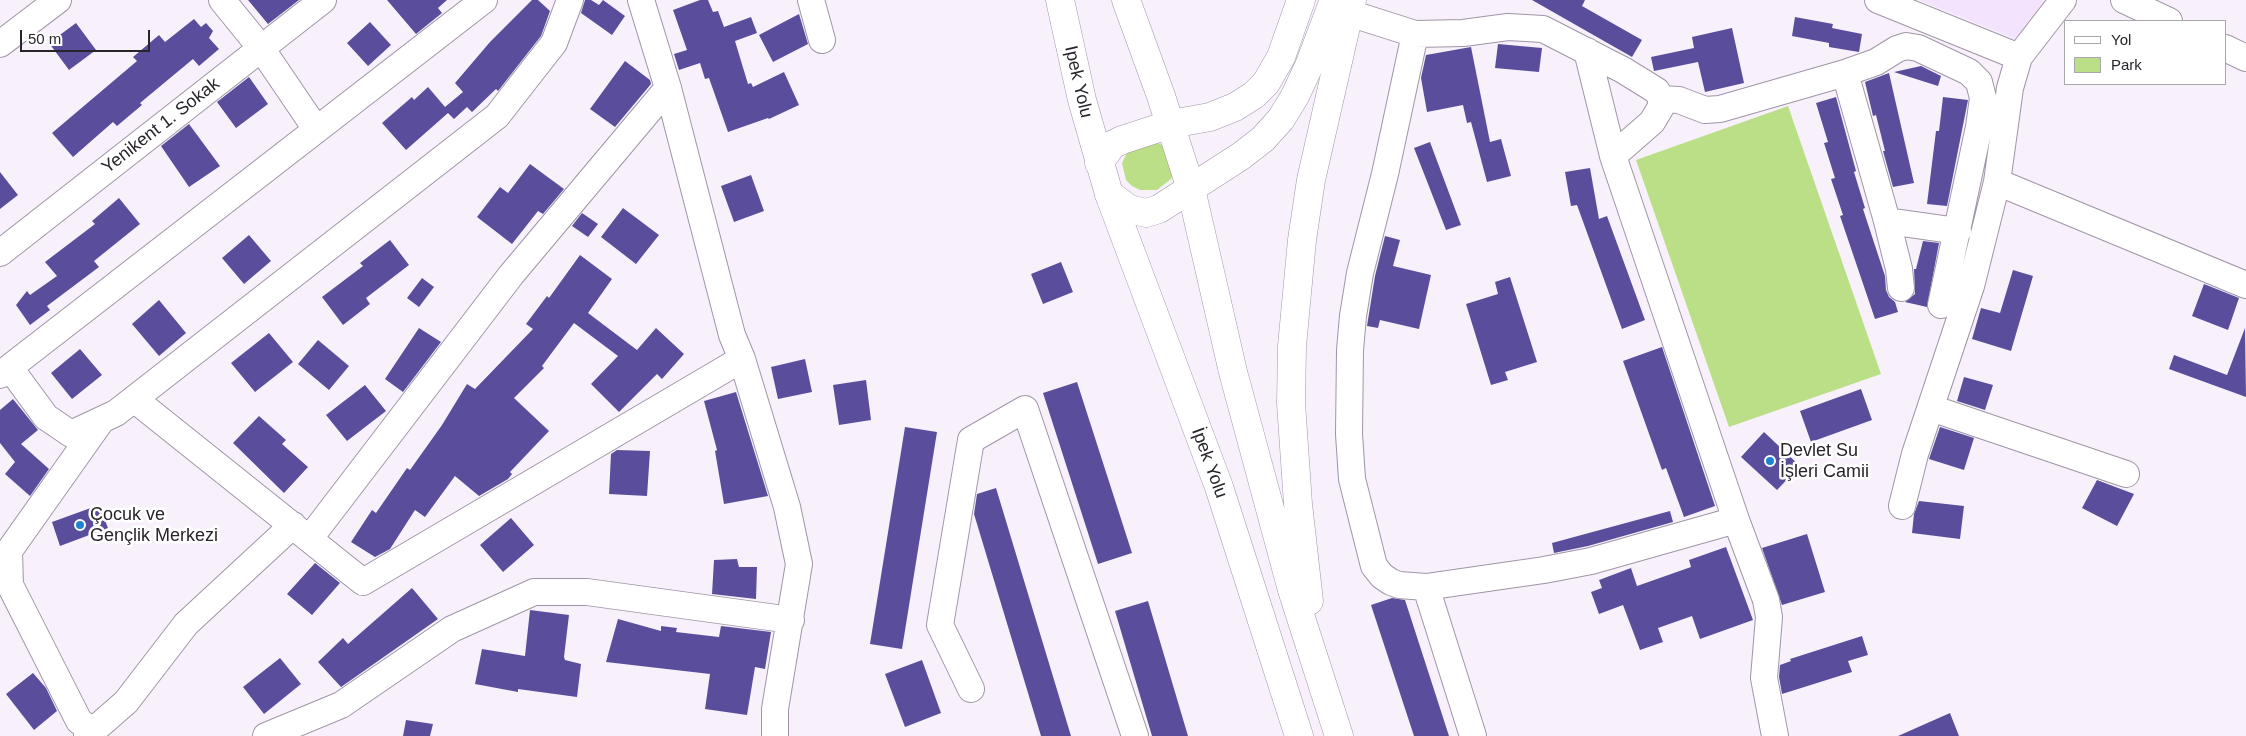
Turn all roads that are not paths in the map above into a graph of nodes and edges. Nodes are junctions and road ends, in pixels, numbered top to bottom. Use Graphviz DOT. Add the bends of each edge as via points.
graph roads {
  1 [pos="58,0"];
  2 [pos="222,0"];
  3 [pos="323,0"];
  4 [pos="484,0"];
  5 [pos="570,0"];
  6 [pos="640,0"];
  7 [pos="811,0"];
  8 [pos="1060,0"];
  9 [pos="1126,0"];
  10 [pos="1301,0"];
  11 [pos="1878,0"];
  12 [pos="2063,0"];
  13 [pos="2124,0"];
  14 [pos="1345,4"];
  15 [pos="2167,20"];
  16 [pos="1415,34"];
  17 [pos="822,40"];
  18 [pos="0,44"];
  19 [pos="261,48"];
  20 [pos="2226,48"];
  21 [pos="1587,51"];
  22 [pos="2019,57"];
  23 [pos="2246,58"];
  24 [pos="1845,73"];
  25 [pos="668,88"];
  26 [pos="1661,99"];
  27 [pos="1171,124"];
  28 [pos="316,129"];
  29 [pos="1613,156"];
  30 [pos="1099,162"];
  31 [pos="1997,182"];
  32 [pos="1191,188"];
  33 [pos="1109,194"];
  34 [pos="1887,221"];
  35 [pos="1958,231"];
  36 [pos="0,253"];
  37 [pos="2246,285"];
  38 [pos="1901,288"];
  39 [pos="1941,304"];
  40 [pos="742,359"];
  41 [pos="5,372"];
  42 [pos="134,399"];
  43 [pos="1931,408"];
  44 [pos="103,419"];
  45 [pos="2126,474"];
  46 [pos="1902,506"];
  47 [pos="1736,520"];
  48 [pos="301,531"];
  49 [pos="1426,587"];
  50 [pos="791,620"];
  51 [pos="1318,669"];
  52 [pos="971,689"];
  53 [pos="90,734"];
  54 [pos="266,736"];
  55 [pos="775,736"];
  56 [pos="1135,736"];
  57 [pos="1300,736"];
  58 [pos="1339,736"];
  59 [pos="1472,736"];
  60 [pos="1775,736"];
  1 -- 18 [label="street"];
  2 -- 19 [label="street"];
  3 -- 19 [label="street, Yenikent 1. Sokak"];
  4 -- 28 [label="street"];
  5 -- 42 [label="street" via="554,43 497,116"];
  6 -- 25 [label="street"];
  7 -- 17 [label="street"];
  8 -- 30 [label="main road, Ipek Yolu"];
  9 -- 27 [label="main road"];
  10 -- 27 [label="main road" via="1281,57 1254,96 1210,117"];
  11 -- 22 [label="street"];
  12 -- 22 [label="street"];
  13 -- 15 [label="street"];
  14 -- 16 [label="street"];
  14 -- 32 [label="main road" via="1281,119 1263,139"];
  14 -- 51 [label="main road" via="1311,180 1292,346 1291,403 1298,504"];
  16 -- 21 [label="street" via="1527,27 1543,29"];
  16 -- 49 [label="street" via="1353,316 1349,434 1352,479 1374,566 1391,582"];
  19 -- 28 [label="street"];
  19 -- 36 [label="street, Yenikent 1. Sokak"];
  20 -- 23 [label="street"];
  21 -- 26 [label="street" via="1650,85"];
  21 -- 29 [label="street"];
  22 -- 31 [label="street" via="2010,88"];
  24 -- 26 [label="street" via="1720,109 1705,110 1679,100"];
  24 -- 34 [label="street"];
  24 -- 35 [label="street" via="1906,46 1918,48 1975,77 1982,90 1979,127"];
  25 -- 40 [label="street" via="732,335"];
  25 -- 48 [label="street"];
  26 -- 29 [label="street" via="1661,107 1652,122"];
  27 -- 30 [label="main road" via="1112,145"];
  27 -- 32 [label="main road"];
  28 -- 41 [label="street"];
  29 -- 47 [label="street"];
  30 -- 33 [label="main road"];
  31 -- 37 [label="street"];
  31 -- 43 [label="street" via="1971,286"];
  32 -- 33 [label="main road" via="1159,209 1146,212 1129,209"];
  32 -- 51 [label="main road" via="1233,372 1292,590"];
  33 -- 57 [label="main road, İpek Yolu" via="1219,487"];
  34 -- 35 [label="street"];
  34 -- 38 [label="street"];
  35 -- 39 [label="street"];
  40 -- 48 [label="street" via="363,582"];
  40 -- 50 [label="street" via="787,507 799,564"];
  41 -- 44 [label="street" via="46,417 72,434"];
  42 -- 44 [label="street"];
  42 -- 48 [label="street"];
  43 -- 45 [label="street"];
  43 -- 46 [label="street"];
  44 -- 53 [label="street" via="9,550 10,585 80,721"];
  47 -- 49 [label="street" via="1591,561"];
  47 -- 60 [label="street" via="1766,600 1769,617 1764,678"];
  48 -- 53 [label="street" via="186,624 126,702"];
  49 -- 59 [label="street"];
  50 -- 54 [label="street" via="587,592 534,592 452,629 341,705"];
  50 -- 55 [label="street" via="775,709"];
  51 -- 58 [label="main road"];
  52 -- 56 [label="street" via="940,625 971,440 1025,410"];
}
